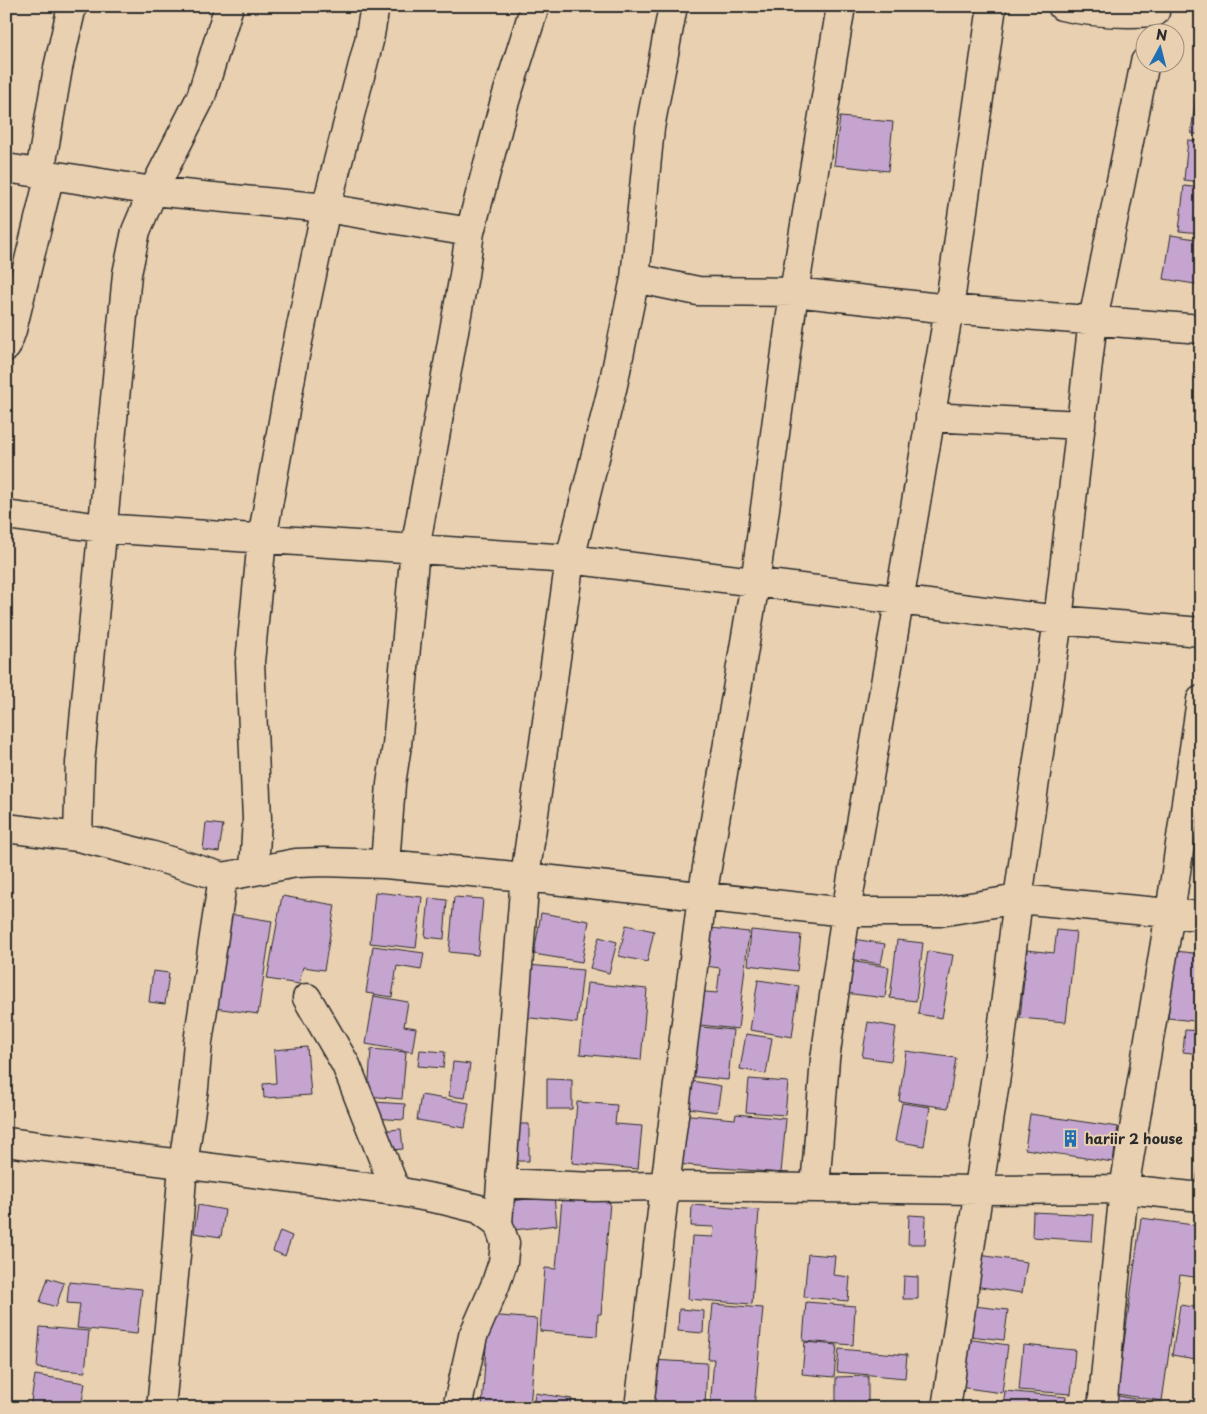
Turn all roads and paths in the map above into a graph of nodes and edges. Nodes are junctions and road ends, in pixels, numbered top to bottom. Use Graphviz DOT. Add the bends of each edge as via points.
graph roads {
  1 [pos="72,6"];
  2 [pos="229,6"];
  3 [pos="376,6"];
  4 [pos="535,6"];
  5 [pos="672,6"];
  6 [pos="841,6"];
  7 [pos="992,6"];
  8 [pos="1062,6"];
  9 [pos="1154,17"];
  10 [pos="1143,72"];
  11 [pos="6,168"];
  12 [pos="45,174"];
  13 [pos="154,191"];
  14 [pos="326,208"];
  15 [pos="470,232"];
  16 [pos="635,278"];
  17 [pos="794,292"];
  18 [pos="949,309"];
  19 [pos="1093,320"];
  20 [pos="1201,329"];
  21 [pos="6,347"];
  22 [pos="930,417"];
  23 [pos="1081,425"];
  24 [pos="6,515"];
  25 [pos="101,528"];
  26 [pos="262,539"];
  27 [pos="415,549"];
  28 [pos="570,559"];
  29 [pos="755,583"];
  30 [pos="898,601"];
  31 [pos="1058,620"];
  32 [pos="1201,632"];
  33 [pos="1201,700"];
  34 [pos="6,828"];
  35 [pos="78,837"];
  36 [pos="386,864"];
  37 [pos="254,870"];
  38 [pos="223,877"];
  39 [pos="525,877"];
  40 [pos="702,897"];
  41 [pos="1018,899"];
  42 [pos="846,912"];
  43 [pos="1170,913"];
  44 [pos="1201,916"];
  45 [pos="307,998"];
  46 [pos="6,1142"];
  47 [pos="183,1165"];
  48 [pos="501,1183"];
  49 [pos="665,1186"];
  50 [pos="815,1188"];
  51 [pos="1124,1189"];
  52 [pos="978,1190"];
  53 [pos="396,1191"];
  54 [pos="1201,1198"];
  55 [pos="498,1223"];
  56 [pos="161,1408"];
  57 [pos="457,1408"];
  58 [pos="639,1408"];
  59 [pos="946,1408"];
  60 [pos="1102,1408"];
  1 -- 12 [label="street" via="58,68"];
  2 -- 13 [label="street" via="201,97"];
  3 -- 14 [label="street"];
  4 -- 15 [label="street" via="504,104"];
  5 -- 16 [label="street" via="650,128"];
  6 -- 17 [label="street"];
  7 -- 18 [label="street"];
  8 -- 9 [label="street"];
  10 -- 19 [label="street"];
  11 -- 12 [label="street"];
  12 -- 13 [label="street"];
  12 -- 21 [label="street"];
  13 -- 14 [label="street"];
  13 -- 25 [label="street" via="136,231 127,274"];
  14 -- 15 [label="street"];
  14 -- 26 [label="street" via="294,360"];
  15 -- 27 [label="street"];
  16 -- 17 [label="street" via="698,291"];
  16 -- 28 [label="street" via="613,385"];
  17 -- 18 [label="street"];
  17 -- 29 [label="street"];
  18 -- 19 [label="street"];
  18 -- 22 [label="street"];
  19 -- 20 [label="street"];
  19 -- 23 [label="street"];
  22 -- 23 [label="street"];
  22 -- 30 [label="street"];
  23 -- 31 [label="street"];
  24 -- 25 [label="street"];
  25 -- 26 [label="street"];
  25 -- 35 [label="street" via="80,763"];
  26 -- 27 [label="street"];
  26 -- 37 [label="street" via="250,662 257,819"];
  27 -- 28 [label="street"];
  27 -- 36 [label="street"];
  28 -- 29 [label="street"];
  28 -- 39 [label="street"];
  29 -- 30 [label="street"];
  29 -- 40 [label="street"];
  30 -- 31 [label="street"];
  30 -- 42 [label="street"];
  31 -- 32 [label="street"];
  31 -- 41 [label="street"];
  33 -- 43 [label="street"];
  34 -- 35 [label="street"];
  35 -- 38 [label="street"];
  36 -- 37 [label="street" via="296,863"];
  36 -- 39 [label="street"];
  37 -- 38 [label="street"];
  38 -- 47 [label="street"];
  39 -- 40 [label="street"];
  39 -- 48 [label="street"];
  40 -- 42 [label="street"];
  40 -- 49 [label="street"];
  41 -- 42 [label="street" via="940,912"];
  41 -- 43 [label="street"];
  41 -- 52 [label="street"];
  42 -- 50 [label="street" via="825,1059"];
  43 -- 44 [label="street"];
  43 -- 51 [label="street"];
  45 -- 53 [label="street" via="346,1065"];
  46 -- 47 [label="street"];
  47 -- 53 [label="street"];
  47 -- 56 [label="street"];
  48 -- 49 [label="street"];
  48 -- 55 [label="street"];
  49 -- 50 [label="street"];
  49 -- 58 [label="street"];
  50 -- 52 [label="street"];
  51 -- 52 [label="street"];
  51 -- 54 [label="street"];
  51 -- 60 [label="street"];
  52 -- 59 [label="street"];
  53 -- 55 [label="street" via="479,1209"];
  55 -- 57 [label="street" via="505,1243 503,1262 473,1336"];
}
